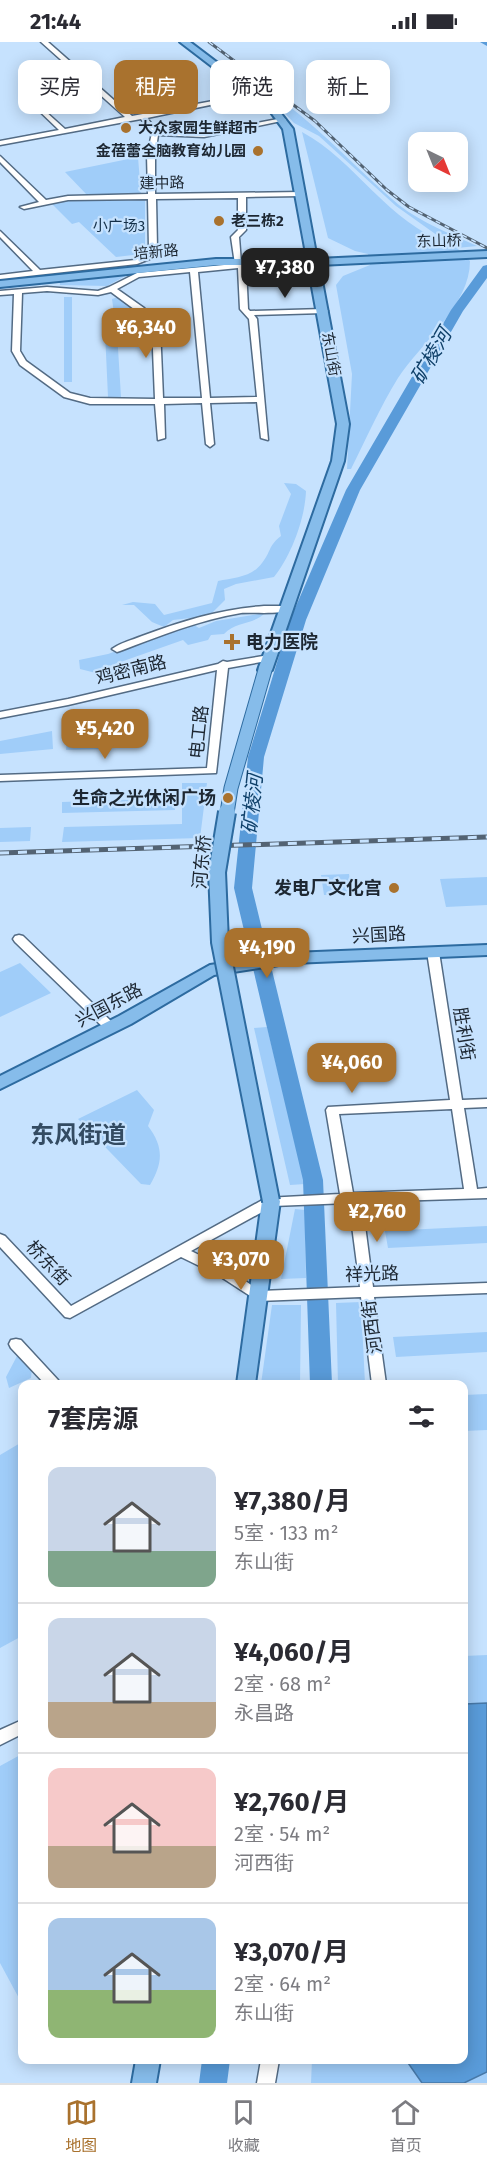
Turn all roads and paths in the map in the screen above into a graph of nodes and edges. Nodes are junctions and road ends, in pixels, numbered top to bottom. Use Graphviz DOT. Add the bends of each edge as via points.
graph roads {
  1 [pos="44,42"];
  2 [pos="184,42"];
  3 [pos="210,61"];
  4 [pos="210,103"];
  5 [pos="46,114"];
  6 [pos="277,114"];
  7 [pos="142,116"];
  8 [pos="130,118"];
  9 [pos="283,120"];
  10 [pos="64,131"];
  11 [pos="155,133"];
  12 [pos="0,142"];
  13 [pos="0,158"];
  14 [pos="301,194"];
  15 [pos="236,195"];
  16 [pos="152,196"];
  17 [pos="45,203"];
  18 [pos="24,207"];
  19 [pos="0,233"];
  20 [pos="487,254"];
  21 [pos="315,262"];
  22 [pos="240,264"];
  23 [pos="37,271"];
  24 [pos="194,271"];
  25 [pos="0,277"];
  26 [pos="0,284"];
  27 [pos="112,289"];
  28 [pos="18,291"];
  29 [pos="0,293"];
  30 [pos="324,311"];
  31 [pos="248,314"];
  32 [pos="260,399"];
  33 [pos="207,400"];
  34 [pos="161,401"];
  35 [pos="161,438"];
  36 [pos="265,438"];
  37 [pos="210,444"];
  38 [pos="286,609"];
  39 [pos="117,649"];
  40 [pos="223,664"];
  41 [pos="267,664"];
  42 [pos="0,715"];
  43 [pos="0,778"];
  44 [pos="19,939"];
  45 [pos="487,950"];
  46 [pos="433,952"];
  47 [pos="237,966"];
  48 [pos="111,1028"];
  49 [pos="0,1083"];
  50 [pos="487,1103"];
  51 [pos="457,1105"];
  52 [pos="487,1193"];
  53 [pos="471,1194"];
  54 [pos="352,1198"];
  55 [pos="276,1201"];
  56 [pos="0,1239"];
  57 [pos="181,1252"];
  58 [pos="487,1288"];
  59 [pos="369,1292"];
  60 [pos="258,1296"];
  61 [pos="16,1344"];
  62 [pos="49,1380"];
  63 [pos="247,1380"];
  64 [pos="379,1380"];
  65 [pos="18,1729"];
  66 [pos="0,1738"];
  67 [pos="147,2064"];
  68 [pos="269,2064"];
  69 [pos="144,2083"];
  70 [pos="266,2083"];
  1 -- 8 [label="street"];
  2 -- 3 [label="main road, 东山街"];
  4 -- 7 [label="street"];
  5 -- 10 [label="street"];
  6 -- 9 [label="main road, 东山街"];
  7 -- 8 [label="street"];
  7 -- 11 [label="street"];
  8 -- 10 [label="street"];
  9 -- 11 [label="street" via="204,135"];
  9 -- 14 [label="main road, 东山街" via="292,139"];
  10 -- 12 [label="street"];
  11 -- 16 [label="street"];
  13 -- 17 [label="street"];
  14 -- 15 [label="street, 建中路"];
  14 -- 21 [label="main road, 东山街"];
  15 -- 16 [label="street, 建中路"];
  15 -- 22 [label="street" via="242,198 242,230 235,237"];
  16 -- 17 [label="street, 建中路" via="68,198"];
  16 -- 23 [label="street" via="153,248 149,256 137,262"];
  17 -- 18 [label="street, 建中路"];
  19 -- 23 [label="street"];
  20 -- 21 [label="main road, 东山桥"];
  21 -- 22 [label="main road, 培新路"];
  21 -- 30 [label="main road, 东山街"];
  22 -- 24 [label="street"];
  22 -- 26 [label="main road, 培新路" via="114,270"];
  22 -- 31 [label="street" via="244,309"];
  23 -- 25 [label="street"];
  24 -- 27 [label="street" via="137,275"];
  24 -- 33 [label="street"];
  27 -- 28 [label="street" via="98,293"];
  27 -- 34 [label="street" via="156,326"];
  28 -- 29 [label="street"];
  28 -- 34 [label="street" via="16,351 23,363 45,381 67,395 90,401"];
  30 -- 31 [label="street"];
  30 -- 38 [label="main road, 东山街" via="343,424 342,440"];
  31 -- 32 [label="street" via="253,319"];
  32 -- 33 [label="street"];
  32 -- 36 [label="street"];
  33 -- 34 [label="street"];
  33 -- 37 [label="street"];
  34 -- 35 [label="street"];
  38 -- 39 [label="street" via="253,608 181,623"];
  38 -- 41 [label="main road, 东山街"];
  40 -- 41 [label="street, 鸡密南路"];
  40 -- 42 [label="street, 鸡密南路"];
  40 -- 43 [label="street, 电工路" via="212,771"];
  41 -- 55 [label="main road, 河东桥, bridge" via="231,788 217,872 220,942"];
  44 -- 48 [label="street"];
  45 -- 46 [label="main road, 兴国路"];
  46 -- 47 [label="main road, 兴国路" via="292,958"];
  46 -- 51 [label="street, 胜利街"];
  47 -- 48 [label="main road, 兴国东路" via="206,972"];
  48 -- 49 [label="main road, 兴国东路"];
  50 -- 51 [label="street"];
  51 -- 53 [label="street, 胜利街"];
  51 -- 54 [label="street, 河西街" via="332,1110"];
  52 -- 53 [label="street"];
  53 -- 54 [label="street"];
  54 -- 55 [label="street"];
  54 -- 59 [label="street, 河西街"];
  55 -- 57 [label="street"];
  55 -- 60 [label="main road"];
  56 -- 57 [label="street, 桥东街" via="70,1313"];
  57 -- 60 [label="street" via="223,1272"];
  58 -- 59 [label="street, 祥光路"];
  59 -- 60 [label="street, 祥光路"];
  59 -- 64 [label="street, 河西街"];
  60 -- 63 [label="main road"];
  61 -- 62 [label="street"];
  65 -- 66 [label="street"];
  67 -- 69 [label="main road"];
  68 -- 70 [label="street"];
}
